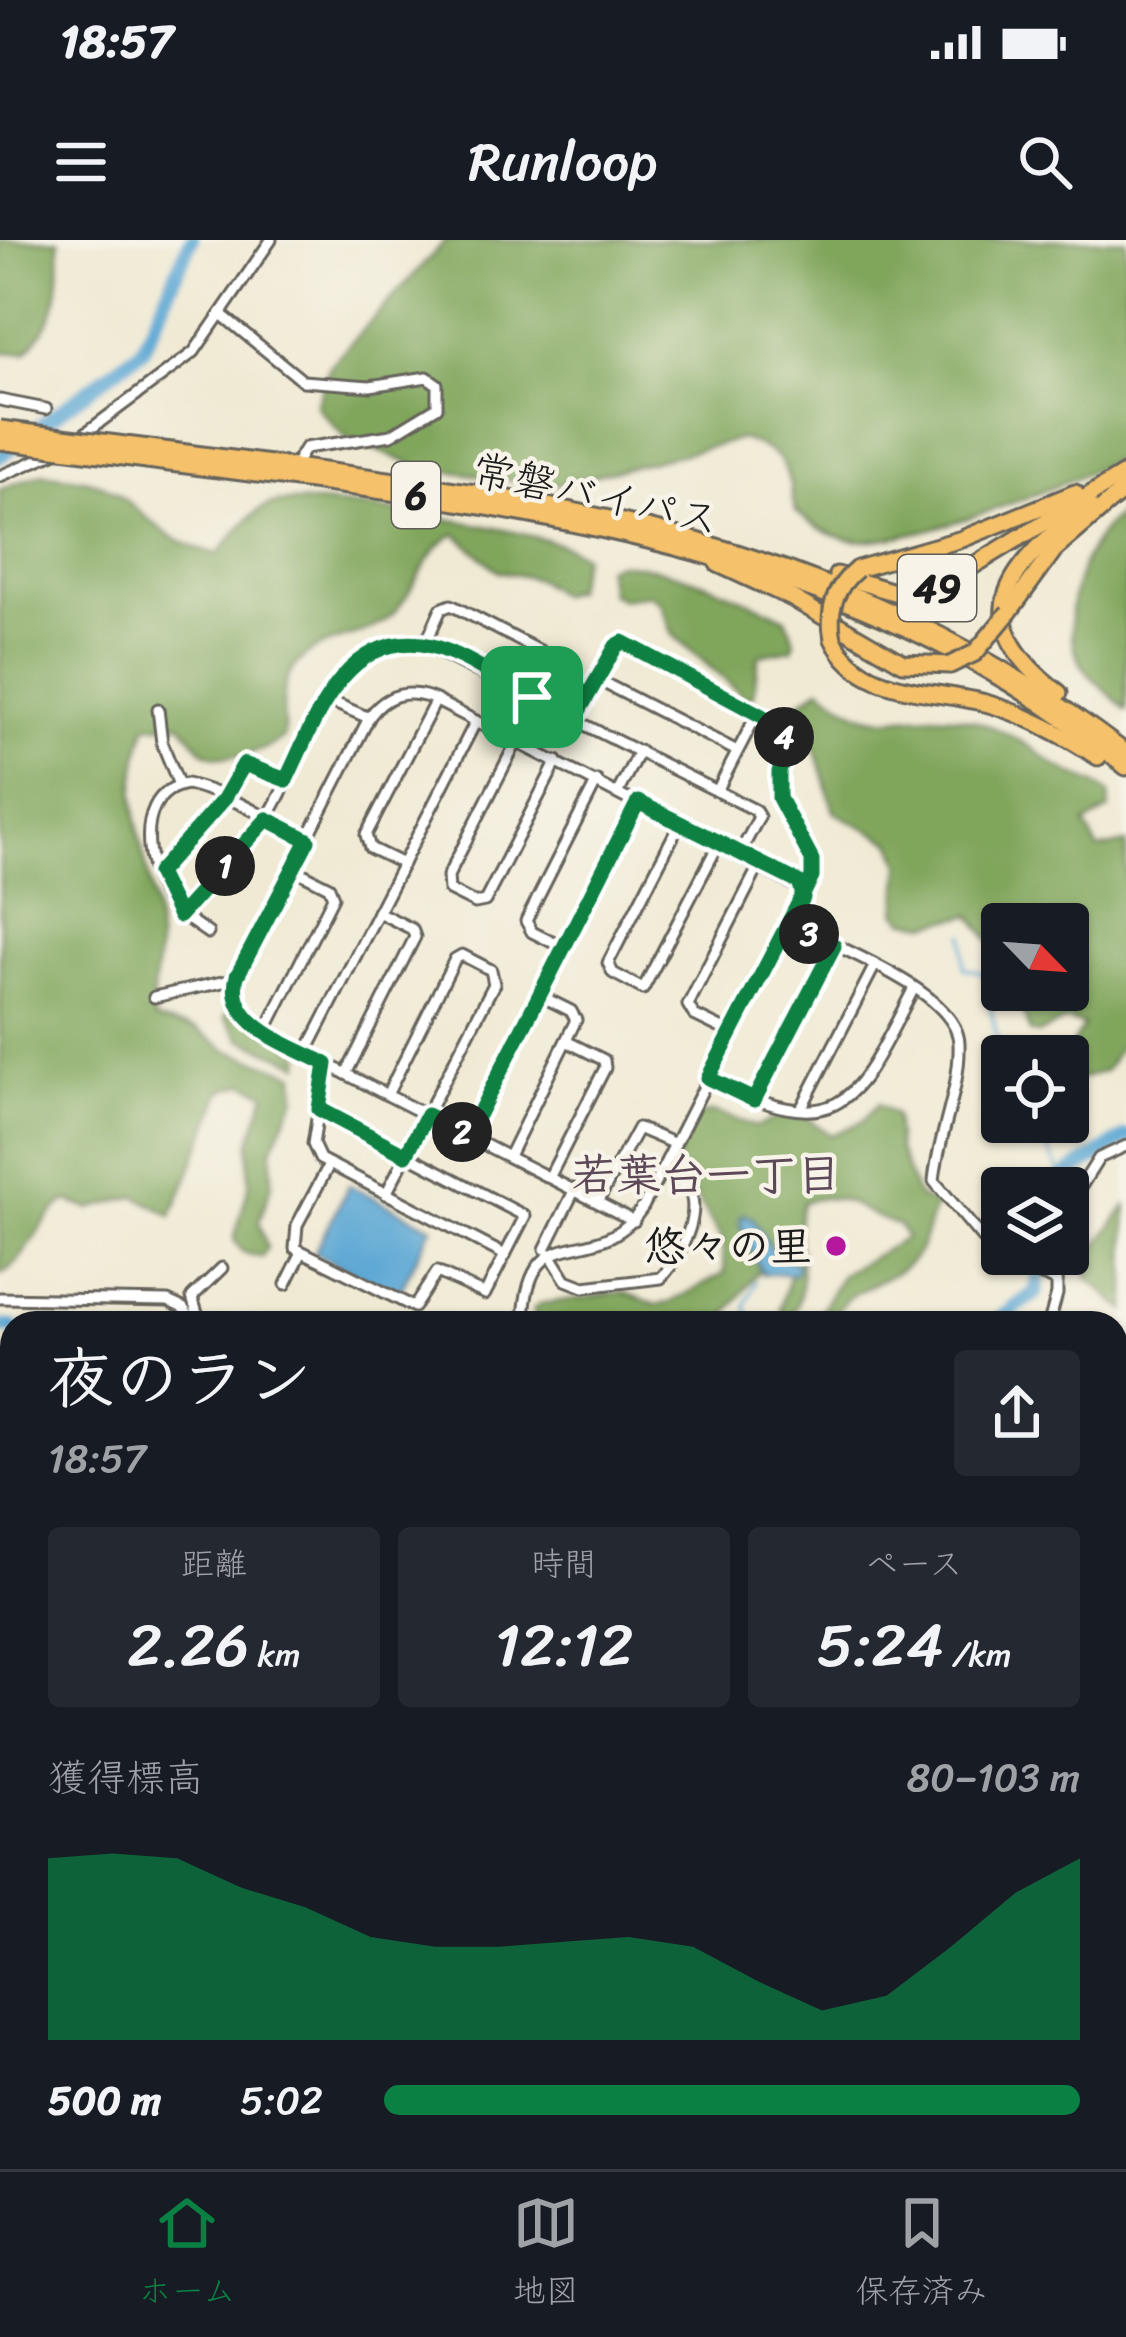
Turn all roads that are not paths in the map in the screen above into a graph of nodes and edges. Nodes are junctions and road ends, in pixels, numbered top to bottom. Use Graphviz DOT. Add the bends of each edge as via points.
graph roads {
  1 [pos="271,240"];
  2 [pos="222,315"];
  3 [pos="0,400"];
  4 [pos="46,409"];
  5 [pos="0,429"];
  6 [pos="0,441"];
  7 [pos="148,454"];
  8 [pos="293,468"];
  9 [pos="0,476"];
  10 [pos="1126,477"];
  11 [pos="724,545"];
  12 [pos="682,548"];
  13 [pos="425,645"];
  14 [pos="596,679"];
  15 [pos="517,689"];
  16 [pos="532,697"];
  17 [pos="326,699"];
  18 [pos="436,700"];
  19 [pos="158,709"];
  20 [pos="757,714"];
  21 [pos="369,718"];
  22 [pos="575,718"];
  23 [pos="476,721"];
  24 [pos="496,730"];
  25 [pos="517,741"];
  26 [pos="1126,750"];
  27 [pos="639,751"];
  28 [pos="737,751"];
  29 [pos="557,761"];
  30 [pos="1126,771"];
  31 [pos="286,780"];
  32 [pos="597,782"];
  33 [pos="179,785"];
  34 [pos="717,791"];
  35 [pos="618,792"];
  36 [pos="224,799"];
  37 [pos="638,802"];
  38 [pos="267,819"];
  39 [pos="680,823"];
  40 [pos="308,840"];
  41 [pos="719,843"];
  42 [pos="740,854"];
  43 [pos="403,864"];
  44 [pos="760,864"];
  45 [pos="293,869"];
  46 [pos="158,873"];
  47 [pos="803,898"];
  48 [pos="378,912"];
  49 [pos="182,915"];
  50 [pos="789,923"];
  51 [pos="208,933"];
  52 [pos="834,946"];
  53 [pos="563,948"];
  54 [pos="874,967"];
  55 [pos="236,979"];
  56 [pos="914,988"];
  57 [pos="539,995"];
  58 [pos="154,997"];
  59 [pos="266,1030"];
  60 [pos="731,1033"];
  61 [pos="566,1041"];
  62 [pos="306,1053"];
  63 [pos="326,1064"];
  64 [pos="346,1074"];
  65 [pos="708,1078"];
  66 [pos="387,1095"];
  67 [pos="754,1100"];
  68 [pos="802,1107"];
  69 [pos="319,1109"];
  70 [pos="427,1115"];
  71 [pos="468,1135"];
  72 [pos="674,1144"];
  73 [pos="1126,1146"];
  74 [pos="406,1155"];
  75 [pos="508,1156"];
  76 [pos="329,1165"];
  77 [pos="661,1171"];
  78 [pos="1089,1175"];
  79 [pos="550,1176"];
  80 [pos="575,1189"];
  81 [pos="386,1194"];
  82 [pos="598,1202"];
  83 [pos="634,1221"];
  84 [pos="302,1252"];
  85 [pos="548,1252"];
  86 [pos="505,1255"];
  87 [pos="222,1268"];
  88 [pos="1057,1275"];
  89 [pos="1057,1281"];
  90 [pos="286,1284"];
  91 [pos="0,1298"];
  92 [pos="185,1311"];
  93 [pos="195,1311"];
  94 [pos="525,1311"];
  95 [pos="1051,1311"];
  1 -- 2 [label="street"];
  2 -- 8 [label="street" via="303,381 370,386 427,377 437,384 437,407 407,430 305,448"];
  2 -- 9 [label="street" via="171,373 50,458"];
  3 -- 4 [label="street"];
  5 -- 7 [label="main road, 常磐バイパス / 6, bridge"];
  6 -- 7 [label="main road, 常磐バイパス / 6, bridge"];
  7 -- 8 [label="main road, 常磐バイパス / 6"];
  7 -- 12 [label="main road, 常磐バイパス / 6" via="489,504"];
  8 -- 11 [label="main road, 常磐バイパス / 6" via="487,493"];
  10 -- 11 [label="main road, 49" via="920,593"];
  10 -- 12 [label="main road, 49, bridge" via="1054,550 975,653 950,665 903,663 792,598"];
  10 -- 26 [label="main road, 49" via="1038,546 1010,580 1001,614 1032,671"];
  10 -- 30 [label="main road, 49, bridge" via="857,569 832,603 832,639 866,676 1019,714"];
  11 -- 26 [label="main road, 常磐バイパス / 6" via="835,584 945,636"];
  12 -- 30 [label="main road, 常磐バイパス / 6" via="780,575 886,619 1000,679"];
  13 -- 15 [label="street"];
  13 -- 16 [label="street" via="441,608 452,605 540,651 544,671"];
  13 -- 17 [label="street" via="371,656"];
  14 -- 20 [label="street" via="623,642"];
  14 -- 22 [label="street"];
  14 -- 28 [label="street"];
  15 -- 16 [label="street"];
  15 -- 24 [label="street"];
  16 -- 22 [label="street"];
  17 -- 21 [label="street"];
  17 -- 31 [label="street"];
  18 -- 21 [label="street" via="398,694"];
  18 -- 23 [label="street"];
  18 -- 43 [label="street" via="366,835 370,848"];
  19 -- 33 [label="street"];
  20 -- 28 [label="street"];
  20 -- 47 [label="street" via="789,744 778,790 812,860"];
  21 -- 40 [label="street"];
  22 -- 27 [label="street"];
  23 -- 24 [label="street"];
  23 -- 43 [label="street"];
  24 -- 25 [label="street"];
  25 -- 29 [label="street"];
  25 -- 29 [label="street" via="446,880 449,890 475,903 488,896"];
  27 -- 34 [label="street"];
  27 -- 35 [label="street"];
  28 -- 34 [label="street"];
  29 -- 32 [label="street"];
  31 -- 36 [label="street" via="244,764"];
  31 -- 38 [label="street"];
  32 -- 35 [label="street"];
  32 -- 53 [label="street" via="526,921"];
  33 -- 36 [label="street"];
  33 -- 46 [label="street" via="146,823"];
  34 -- 42 [label="street" via="758,814"];
  35 -- 37 [label="street"];
  36 -- 38 [label="street"];
  36 -- 46 [label="street"];
  37 -- 39 [label="street"];
  37 -- 53 [label="street"];
  38 -- 40 [label="street"];
  38 -- 49 [label="street"];
  39 -- 41 [label="street"];
  39 -- 41 [label="street" via="608,963 643,989"];
  40 -- 45 [label="street"];
  41 -- 42 [label="street"];
  42 -- 44 [label="street"];
  43 -- 48 [label="street"];
  44 -- 47 [label="street" via="800,883"];
  44 -- 60 [label="street" via="688,1005"];
  45 -- 55 [label="street"];
  45 -- 59 [label="street" via="334,897"];
  46 -- 49 [label="street"];
  47 -- 50 [label="street"];
  48 -- 62 [label="street"];
  48 -- 64 [label="street" via="415,937"];
  49 -- 51 [label="street"];
  50 -- 52 [label="street"];
  50 -- 60 [label="street"];
  52 -- 54 [label="street"];
  52 -- 67 [label="street"];
  53 -- 57 [label="street"];
  54 -- 56 [label="street"];
  54 -- 68 [label="street"];
  55 -- 58 [label="street"];
  55 -- 59 [label="street" via="237,1008"];
  56 -- 68 [label="street" via="860,1090 836,1106"];
  56 -- 89 [label="street" via="946,1010 959,1040 937,1190 999,1258"];
  57 -- 61 [label="street" via="575,1016"];
  57 -- 71 [label="street"];
  59 -- 62 [label="street"];
  60 -- 65 [label="street"];
  61 -- 75 [label="street"];
  61 -- 79 [label="street" via="604,1060 605,1068"];
  62 -- 63 [label="street"];
  63 -- 64 [label="street"];
  63 -- 69 [label="street"];
  64 -- 66 [label="street"];
  65 -- 67 [label="street"];
  65 -- 72 [label="street"];
  66 -- 70 [label="street"];
  66 -- 70 [label="street" via="455,959 482,965 494,984"];
  67 -- 68 [label="street"];
  69 -- 74 [label="street"];
  69 -- 76 [label="street" via="314,1151"];
  70 -- 71 [label="street"];
  70 -- 74 [label="street"];
  71 -- 75 [label="street"];
  72 -- 77 [label="street"];
  72 -- 82 [label="street" via="638,1128"];
  73 -- 78 [label="street" via="1100,1158"];
  74 -- 81 [label="street"];
  74 -- 86 [label="street" via="525,1216"];
  75 -- 79 [label="street"];
  76 -- 81 [label="street"];
  76 -- 84 [label="street" via="294,1233 292,1245"];
  77 -- 83 [label="street"];
  77 -- 85 [label="street" via="688,1186 694,1204 661,1278 584,1288 566,1280"];
  79 -- 80 [label="street"];
  80 -- 82 [label="street"];
  80 -- 85 [label="street"];
  81 -- 86 [label="street"];
  82 -- 83 [label="street"];
  83 -- 85 [label="street" via="616,1237"];
  84 -- 86 [label="street" via="413,1307 437,1272 485,1294"];
  84 -- 90 [label="street"];
  85 -- 94 [label="street" via="527,1283"];
  87 -- 93 [label="street" via="192,1297"];
  88 -- 89 [label="street"];
  89 -- 95 [label="street"];
  91 -- 92 [label="street" via="168,1301"];
}
